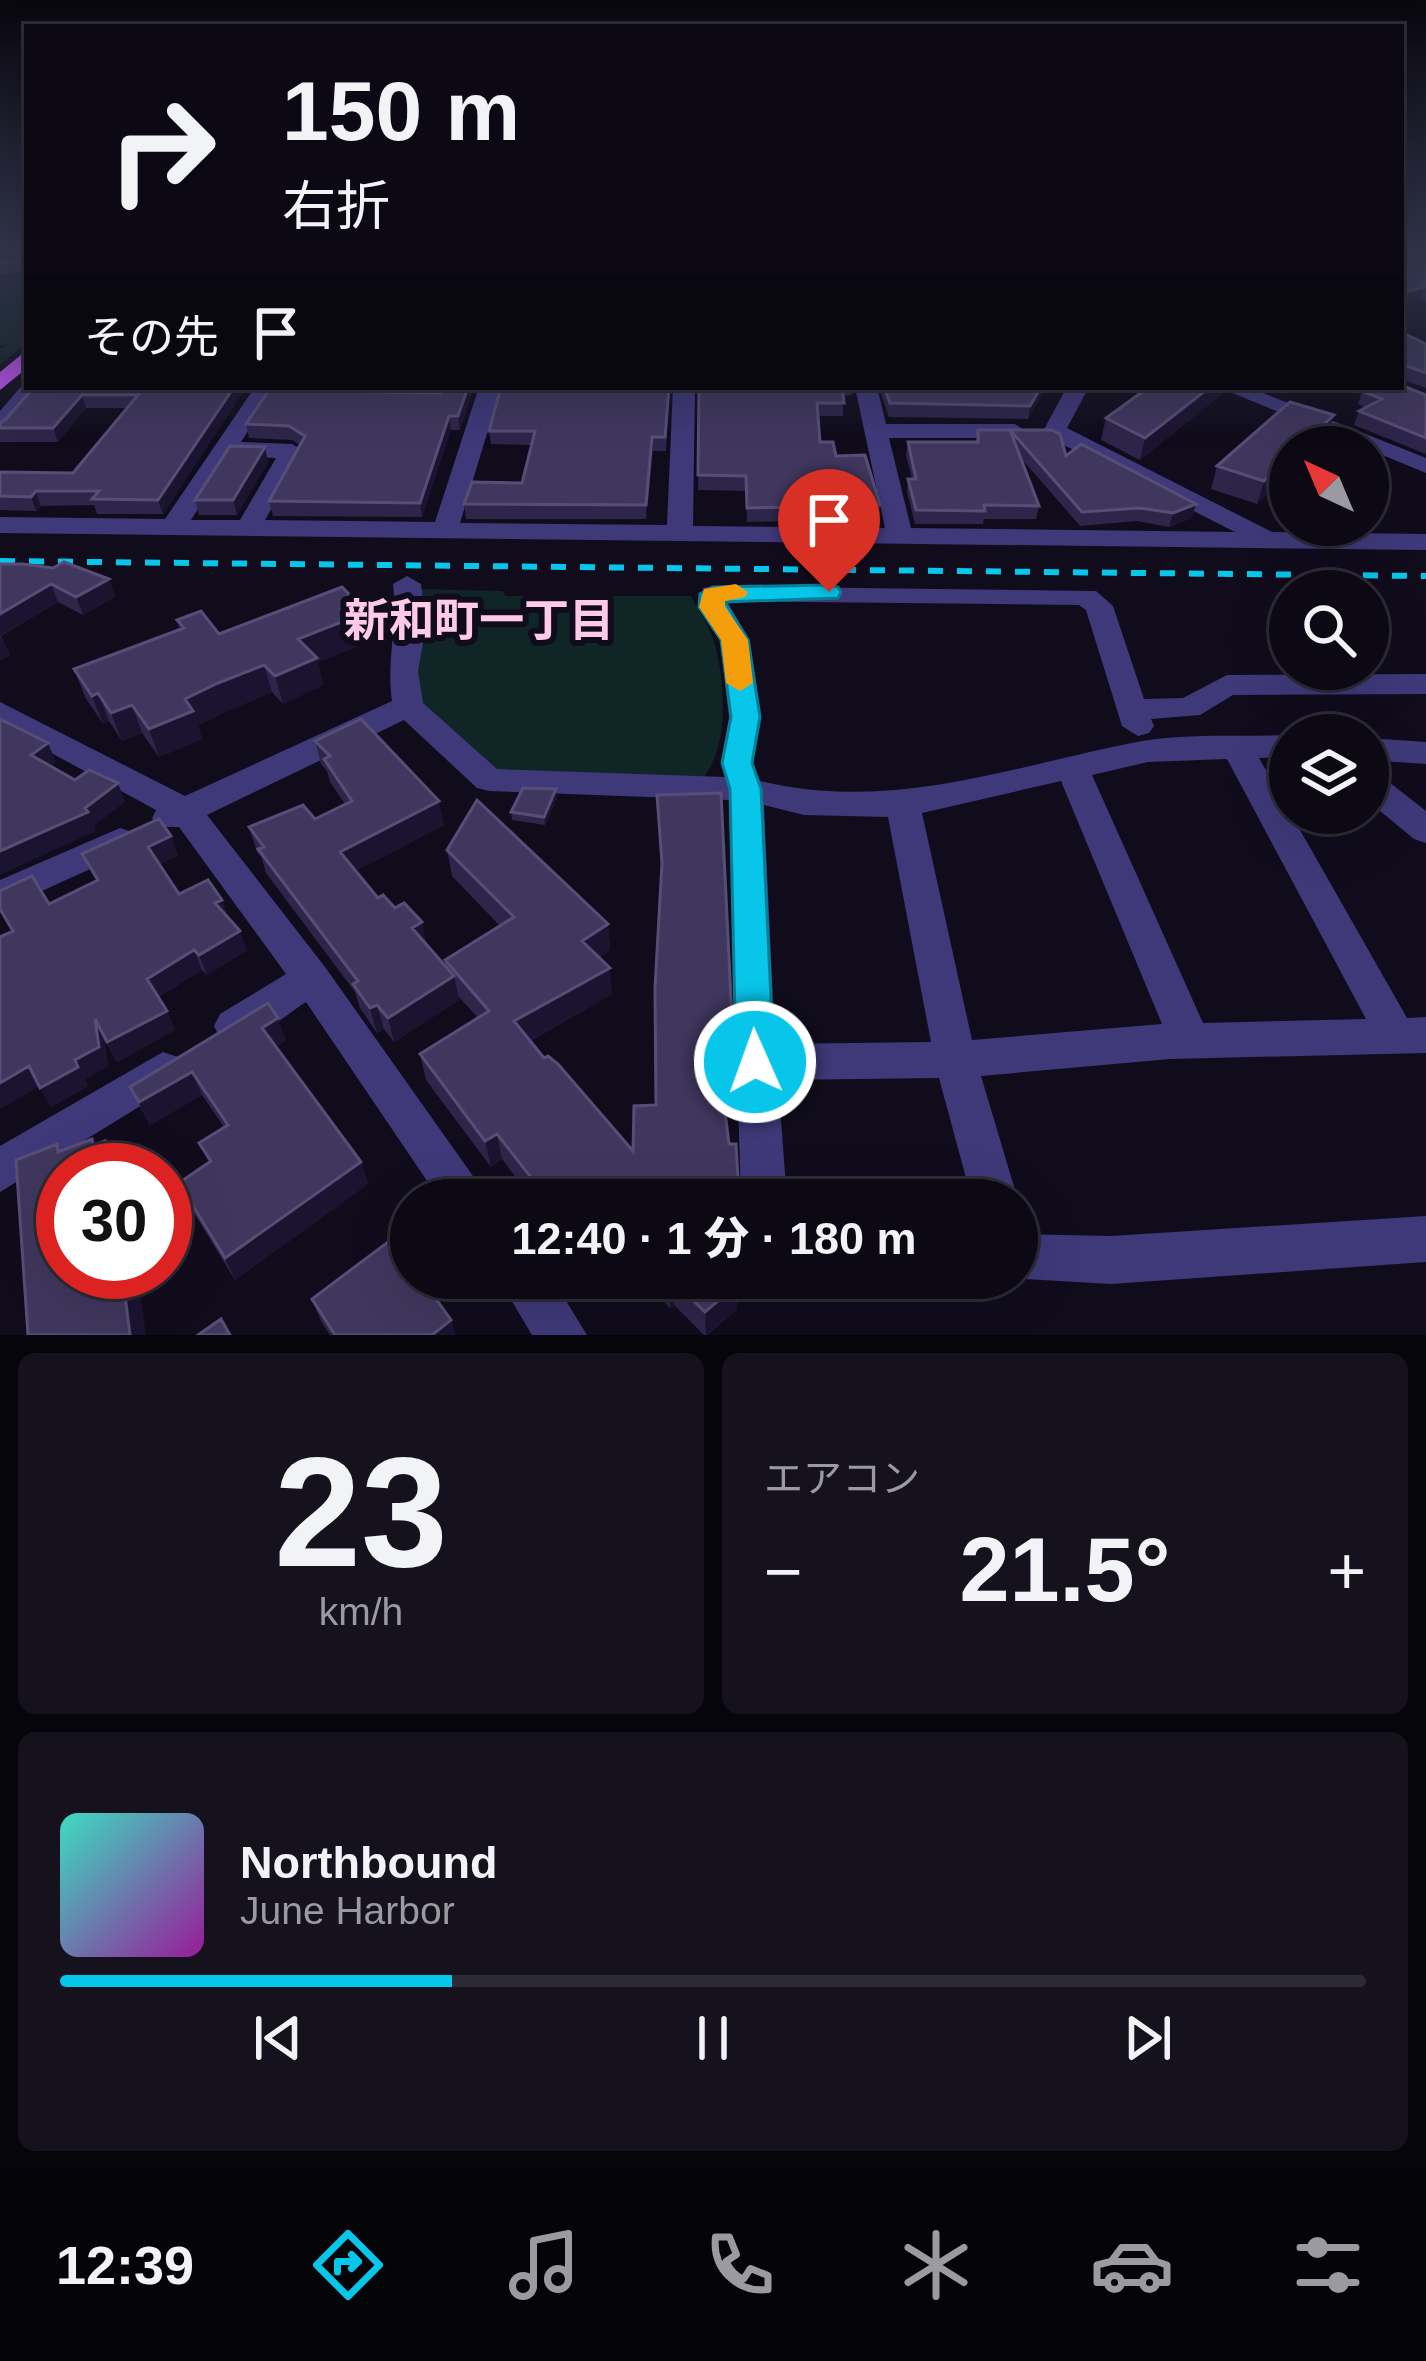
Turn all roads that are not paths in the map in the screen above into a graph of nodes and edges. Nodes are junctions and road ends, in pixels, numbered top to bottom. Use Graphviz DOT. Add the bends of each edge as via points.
graph roads {
  1 [pos="24,359"];
  2 [pos="0,384"];
  3 [pos="30,390"];
  4 [pos="264,390"];
  5 [pos="489,390"];
  6 [pos="684,390"];
  7 [pos="867,390"];
  8 [pos="1076,390"];
  9 [pos="1236,390"];
  10 [pos="0,425"];
  11 [pos="877,431"];
  12 [pos="1054,431"];
  13 [pos="225,449"];
  14 [pos="1426,466"];
  15 [pos="0,525"];
  16 [pos="173,527"];
  17 [pos="248,528"];
  18 [pos="445,530"];
  19 [pos="680,532"];
  20 [pos="899,534"];
  21 [pos="1267,538"];
  22 [pos="1426,542"];
  23 [pos="407,584"];
  24 [pos="1426,684"];
  25 [pos="408,706"];
  26 [pos="1132,710"];
  27 [pos="0,712"];
  28 [pos="1269,746"];
  29 [pos="1237,747"];
  30 [pos="1389,750"];
  31 [pos="1148,751"];
  32 [pos="1426,753"];
  33 [pos="1072,767"];
  34 [pos="746,789"];
  35 [pos="1389,800"];
  36 [pos="902,805"];
  37 [pos="184,811"];
  38 [pos="1426,830"];
  39 [pos="0,896"];
  40 [pos="311,978"];
  41 [pos="1410,1034"];
  42 [pos="1190,1041"];
  43 [pos="955,1060"];
  44 [pos="755,1062"];
  45 [pos="0,1172"];
  46 [pos="452,1179"];
  47 [pos="763,1179"];
  48 [pos="988,1179"];
  49 [pos="1426,1239"];
  50 [pos="1038,1258"];
  51 [pos="537,1299"];
  52 [pos="562,1335"];
  1 -- 2 [label="main road"];
  3 -- 10 [label="street"];
  4 -- 13 [label="street"];
  5 -- 18 [label="street"];
  6 -- 19 [label="street"];
  7 -- 11 [label="street"];
  8 -- 12 [label="street"];
  9 -- 14 [label="street"];
  11 -- 12 [label="street"];
  11 -- 20 [label="street"];
  12 -- 21 [label="street"];
  13 -- 16 [label="street"];
  13 -- 17 [label="street" via="292,451"];
  15 -- 16 [label="street"];
  16 -- 17 [label="street"];
  17 -- 18 [label="street"];
  18 -- 19 [label="street"];
  19 -- 20 [label="street"];
  20 -- 21 [label="street"];
  21 -- 22 [label="street"];
  23 -- 25 [label="street"];
  24 -- 26 [label="street" via="1227,685 1190,708"];
  25 -- 34 [label="street" via="489,780"];
  25 -- 37 [label="street"];
  26 -- 31 [label="street"];
  26 -- 34 [label="street" via="1100,606 1086,597 713,594 712,607 735,640 745,717 737,763"];
  27 -- 37 [label="street"];
  28 -- 29 [label="street"];
  29 -- 31 [label="street"];
  29 -- 41 [label="street"];
  30 -- 32 [label="street"];
  31 -- 33 [label="street"];
  33 -- 36 [label="street"];
  33 -- 42 [label="street"];
  34 -- 36 [label="street" via="804,803"];
  34 -- 44 [label="street"];
  35 -- 38 [label="street"];
  36 -- 43 [label="street"];
  37 -- 39 [label="street"];
  37 -- 40 [label="street"];
  40 -- 45 [label="street"];
  40 -- 46 [label="street"];
  41 -- 42 [label="street"];
  42 -- 43 [label="street"];
  43 -- 44 [label="street"];
  43 -- 48 [label="street"];
  44 -- 47 [label="street"];
  49 -- 50 [label="street"];
  51 -- 52 [label="street"];
}
